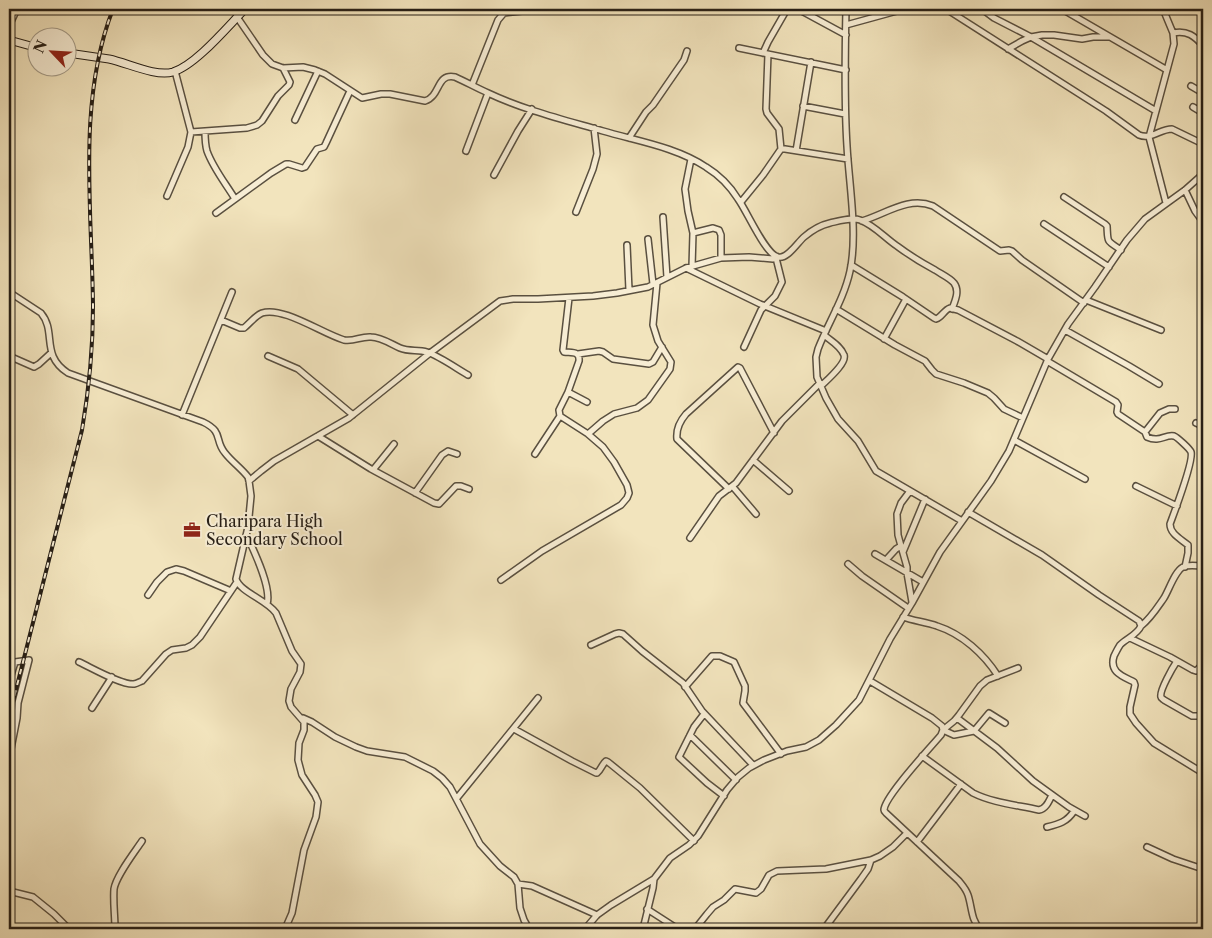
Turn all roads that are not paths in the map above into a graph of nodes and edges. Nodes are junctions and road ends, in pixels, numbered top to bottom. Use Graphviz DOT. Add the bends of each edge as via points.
graph roads {
  1 [pos="17,9"];
  2 [pos="245,9"];
  3 [pos="787,9"];
  4 [pos="798,9"];
  5 [pos="846,9"];
  6 [pos="910,9"];
  7 [pos="946,9"];
  8 [pos="982,9"];
  9 [pos="1062,9"];
  10 [pos="1163,9"];
  11 [pos="522,11"];
  12 [pos="237,17"];
  13 [pos="846,25"];
  14 [pos="9,26"];
  15 [pos="1173,33"];
  16 [pos="846,35"];
  17 [pos="1031,37"];
  18 [pos="1110,38"];
  19 [pos="9,40"];
  20 [pos="28,45"];
  21 [pos="1203,46"];
  22 [pos="739,48"];
  23 [pos="1008,49"];
  24 [pos="687,51"];
  25 [pos="766,54"];
  26 [pos="78,55"];
  27 [pos="811,62"];
  28 [pos="283,68"];
  29 [pos="846,70"];
  30 [pos="1167,70"];
  31 [pos="175,71"];
  32 [pos="318,71"];
  33 [pos="472,85"];
  34 [pos="1191,86"];
  35 [pos="350,91"];
  36 [pos="488,93"];
  37 [pos="1203,93"];
  38 [pos="803,106"];
  39 [pos="1193,108"];
  40 [pos="532,109"];
  41 [pos="1156,111"];
  42 [pos="1203,113"];
  43 [pos="845,114"];
  44 [pos="295,120"];
  45 [pos="594,128"];
  46 [pos="205,131"];
  47 [pos="191,132"];
  48 [pos="1149,137"];
  49 [pos="629,138"];
  50 [pos="1203,144"];
  51 [pos="781,149"];
  52 [pos="466,151"];
  53 [pos="796,151"];
  54 [pos="691,159"];
  55 [pos="848,159"];
  56 [pos="494,174"];
  57 [pos="1203,174"];
  58 [pos="1185,190"];
  59 [pos="167,196"];
  60 [pos="1064,197"];
  61 [pos="235,199"];
  62 [pos="740,202"];
  63 [pos="1166,203"];
  64 [pos="576,212"];
  65 [pos="216,213"];
  66 [pos="663,217"];
  67 [pos="852,219"];
  68 [pos="862,221"];
  69 [pos="1203,222"];
  70 [pos="1044,224"];
  71 [pos="693,233"];
  72 [pos="648,239"];
  73 [pos="627,245"];
  74 [pos="1121,250"];
  75 [pos="721,258"];
  76 [pos="777,258"];
  77 [pos="851,265"];
  78 [pos="1109,267"];
  79 [pos="689,268"];
  80 [pos="667,277"];
  81 [pos="655,284"];
  82 [pos="629,290"];
  83 [pos="9,292"];
  84 [pos="232,292"];
  85 [pos="569,298"];
  86 [pos="906,299"];
  87 [pos="1085,301"];
  88 [pos="764,306"];
  89 [pos="952,308"];
  90 [pos="836,310"];
  91 [pos="221,320"];
  92 [pos="1065,330"];
  93 [pos="1161,330"];
  94 [pos="825,333"];
  95 [pos="884,339"];
  96 [pos="744,346"];
  97 [pos="662,347"];
  98 [pos="51,353"];
  99 [pos="430,353"];
  100 [pos="578,354"];
  101 [pos="9,356"];
  102 [pos="268,356"];
  103 [pos="1048,360"];
  104 [pos="468,375"];
  105 [pos="820,384"];
  106 [pos="1159,384"];
  107 [pos="568,392"];
  108 [pos="587,402"];
  109 [pos="1175,409"];
  110 [pos="182,415"];
  111 [pos="353,415"];
  112 [pos="560,416"];
  113 [pos="1023,418"];
  114 [pos="1196,423"];
  115 [pos="1203,426"];
  116 [pos="774,432"];
  117 [pos="1145,432"];
  118 [pos="588,434"];
  119 [pos="318,436"];
  120 [pos="1014,440"];
  121 [pos="394,444"];
  122 [pos="456,454"];
  123 [pos="535,454"];
  124 [pos="753,460"];
  125 [pos="373,470"];
  126 [pos="1085,479"];
  127 [pos="249,481"];
  128 [pos="1136,486"];
  129 [pos="731,488"];
  130 [pos="469,489"];
  131 [pos="789,491"];
  132 [pos="910,491"];
  133 [pos="414,494"];
  134 [pos="925,499"];
  135 [pos="1177,506"];
  136 [pos="968,512"];
  137 [pos="756,514"];
  138 [pos="962,521"];
  139 [pos="247,535"];
  140 [pos="690,538"];
  141 [pos="900,546"];
  142 [pos="903,552"];
  143 [pos="875,554"];
  144 [pos="886,560"];
  145 [pos="848,564"];
  146 [pos="1203,566"];
  147 [pos="1185,567"];
  148 [pos="907,573"];
  149 [pos="501,580"];
  150 [pos="237,582"];
  151 [pos="923,582"];
  152 [pos="231,591"];
  153 [pos="148,595"];
  154 [pos="912,603"];
  155 [pos="267,604"];
  156 [pos="908,608"];
  157 [pos="902,617"];
  158 [pos="1142,626"];
  159 [pos="1130,638"];
  160 [pos="591,645"];
  161 [pos="1177,661"];
  162 [pos="79,662"];
  163 [pos="1203,664"];
  164 [pos="1018,668"];
  165 [pos="998,676"];
  166 [pos="112,677"];
  167 [pos="870,681"];
  168 [pos="9,682"];
  169 [pos="685,686"];
  170 [pos="538,698"];
  171 [pos="92,708"];
  172 [pos="1203,712"];
  173 [pos="704,714"];
  174 [pos="302,718"];
  175 [pos="957,718"];
  176 [pos="1005,723"];
  177 [pos="514,729"];
  178 [pos="943,730"];
  179 [pos="974,731"];
  180 [pos="690,735"];
  181 [pos="781,754"];
  182 [pos="922,756"];
  183 [pos="9,759"];
  184 [pos="753,766"];
  185 [pos="1203,773"];
  186 [pos="736,780"];
  187 [pos="961,784"];
  188 [pos="1052,795"];
  189 [pos="724,796"];
  190 [pos="457,798"];
  191 [pos="1074,811"];
  192 [pos="1085,816"];
  193 [pos="1047,827"];
  194 [pos="907,833"];
  195 [pos="694,840"];
  196 [pos="142,841"];
  197 [pos="917,842"];
  198 [pos="1147,847"];
  199 [pos="871,860"];
  200 [pos="1203,869"];
  201 [pos="654,879"];
  202 [pos="518,884"];
  203 [pos="9,891"];
  204 [pos="647,909"];
  205 [pos="597,915"];
  206 [pos="69,929"];
  207 [pos="115,929"];
  208 [pos="285,929"];
  209 [pos="527,929"];
  210 [pos="585,929"];
  211 [pos="642,929"];
  212 [pos="678,929"];
  213 [pos="695,929"];
  214 [pos="824,929"];
  215 [pos="980,929"];
  1 -- 14 [label="street"];
  2 -- 12 [label="street"];
  3 -- 25 [label="street" via="768,42"];
  4 -- 16 [label="street"];
  5 -- 13 [label="street"];
  6 -- 13 [label="street"];
  7 -- 23 [label="street"];
  8 -- 17 [label="street"];
  9 -- 18 [label="street"];
  10 -- 15 [label="street"];
  11 -- 33 [label="street" via="504,14 498,20"];
  12 -- 28 [label="street" via="266,59"];
  12 -- 31 [label="street" via="205,50"];
  13 -- 16 [label="street"];
  15 -- 21 [label="street" via="1193,35"];
  15 -- 30 [label="street" via="1174,44"];
  16 -- 29 [label="street"];
  17 -- 18 [label="street"];
  17 -- 23 [label="street"];
  17 -- 41 [label="street"];
  18 -- 30 [label="street"];
  19 -- 20 [label="street"];
  22 -- 25 [label="street"];
  23 -- 48 [label="street" via="1139,135"];
  24 -- 49 [label="street"];
  25 -- 27 [label="street"];
  25 -- 51 [label="street" via="766,109 779,128"];
  26 -- 31 [label="street" via="155,72"];
  27 -- 29 [label="street"];
  27 -- 38 [label="street"];
  28 -- 32 [label="street"];
  28 -- 46 [label="street" via="289,85 259,124"];
  29 -- 43 [label="street"];
  30 -- 41 [label="street"];
  31 -- 47 [label="street"];
  32 -- 35 [label="street"];
  32 -- 44 [label="street"];
  33 -- 35 [label="street" via="446,76 432,98 425,101 390,94 362,98"];
  33 -- 36 [label="street"];
  34 -- 37 [label="street"];
  35 -- 61 [label="street" via="324,147 317,149 305,167 286,164"];
  36 -- 40 [label="street"];
  36 -- 52 [label="street"];
  38 -- 43 [label="street"];
  38 -- 53 [label="street"];
  39 -- 42 [label="street"];
  40 -- 45 [label="street"];
  40 -- 56 [label="street"];
  41 -- 48 [label="street"];
  43 -- 55 [label="street"];
  45 -- 49 [label="street"];
  45 -- 64 [label="street" via="597,154"];
  46 -- 47 [label="street"];
  46 -- 61 [label="street" via="207,150"];
  47 -- 59 [label="street"];
  48 -- 50 [label="street" via="1172,129"];
  48 -- 63 [label="street"];
  49 -- 54 [label="street"];
  51 -- 53 [label="street"];
  51 -- 62 [label="street"];
  53 -- 55 [label="street"];
  54 -- 62 [label="street" via="727,184"];
  54 -- 71 [label="street" via="685,189"];
  55 -- 67 [label="street"];
  57 -- 58 [label="street"];
  58 -- 63 [label="street"];
  58 -- 69 [label="street"];
  60 -- 74 [label="street" via="1105,224 1107,239"];
  61 -- 65 [label="street"];
  62 -- 76 [label="street" via="765,245"];
  63 -- 74 [label="street" via="1145,219"];
  66 -- 80 [label="street"];
  67 -- 68 [label="street"];
  67 -- 76 [label="street" via="827,223 802,238 783,258"];
  67 -- 77 [label="street"];
  68 -- 87 [label="street" via="910,203 924,203 1000,251 1012,251"];
  68 -- 89 [label="street" via="954,284 956,295"];
  70 -- 78 [label="street"];
  71 -- 75 [label="street" via="713,228 719,230"];
  71 -- 79 [label="street"];
  72 -- 81 [label="street"];
  73 -- 82 [label="street"];
  74 -- 78 [label="street"];
  75 -- 76 [label="street"];
  75 -- 79 [label="street"];
  76 -- 88 [label="street" via="782,282 775,296"];
  77 -- 86 [label="street"];
  77 -- 90 [label="street"];
  78 -- 87 [label="street"];
  79 -- 80 [label="street"];
  79 -- 88 [label="street"];
  80 -- 81 [label="street"];
  81 -- 82 [label="street"];
  81 -- 97 [label="street" via="653,325"];
  82 -- 85 [label="street"];
  83 -- 98 [label="street" via="44,317"];
  84 -- 91 [label="street"];
  85 -- 99 [label="street" via="500,301"];
  85 -- 100 [label="street" via="563,350"];
  86 -- 89 [label="street" via="936,319"];
  86 -- 95 [label="street"];
  87 -- 92 [label="street"];
  87 -- 93 [label="street"];
  88 -- 94 [label="street"];
  88 -- 96 [label="street"];
  89 -- 103 [label="street"];
  90 -- 94 [label="street"];
  90 -- 95 [label="street"];
  91 -- 99 [label="street" via="244,328 261,314 275,312 344,340 371,337 401,349"];
  91 -- 110 [label="street"];
  92 -- 103 [label="street"];
  92 -- 106 [label="street"];
  94 -- 105 [label="street" via="816,357"];
  94 -- 105 [label="street" via="845,358 842,365"];
  95 -- 113 [label="street" via="925,361 936,374 988,393 1004,410"];
  97 -- 100 [label="street" via="649,364 612,359 599,351"];
  97 -- 118 [label="street" via="671,362 670,369 648,400 638,408 614,414"];
  98 -- 101 [label="street" via="34,367"];
  98 -- 110 [label="street" via="68,373"];
  99 -- 104 [label="street"];
  99 -- 111 [label="street"];
  100 -- 107 [label="street" via="579,361"];
  102 -- 111 [label="street" via="298,369"];
  103 -- 113 [label="street"];
  103 -- 117 [label="street" via="1116,402 1118,414"];
  105 -- 116 [label="street"];
  105 -- 132 [label="street" via="838,418 858,441 876,471"];
  107 -- 108 [label="street"];
  107 -- 112 [label="street" via="559,410"];
  109 -- 117 [label="street" via="1160,413"];
  110 -- 127 [label="street" via="216,430 224,451"];
  111 -- 119 [label="street"];
  112 -- 118 [label="street"];
  112 -- 123 [label="street"];
  113 -- 120 [label="street"];
  114 -- 115 [label="street"];
  116 -- 124 [label="street"];
  116 -- 129 [label="street" via="738,367 686,414 680,423 677,439"];
  117 -- 135 [label="street" via="1147,437 1156,439 1176,436 1190,450"];
  118 -- 149 [label="street" via="614,462 627,485 627,498"];
  119 -- 125 [label="street"];
  119 -- 127 [label="street" via="274,461"];
  120 -- 126 [label="street"];
  120 -- 136 [label="street" via="991,481"];
  121 -- 125 [label="street"];
  122 -- 133 [label="street" via="448,451 442,455"];
  124 -- 129 [label="street"];
  124 -- 131 [label="street"];
  125 -- 133 [label="street"];
  127 -- 139 [label="street"];
  128 -- 135 [label="street"];
  129 -- 137 [label="street"];
  129 -- 140 [label="street" via="716,500"];
  130 -- 133 [label="street" via="456,486 439,504"];
  132 -- 134 [label="street"];
  132 -- 141 [label="street" via="897,514"];
  134 -- 138 [label="street"];
  134 -- 142 [label="street"];
  135 -- 147 [label="street" via="1170,528 1188,545"];
  136 -- 138 [label="street"];
  136 -- 158 [label="street" via="1042,555"];
  138 -- 151 [label="street"];
  139 -- 150 [label="street" via="236,574"];
  139 -- 155 [label="street" via="268,593"];
  141 -- 142 [label="street"];
  141 -- 144 [label="street"];
  142 -- 148 [label="street"];
  143 -- 144 [label="street"];
  144 -- 148 [label="street"];
  145 -- 156 [label="street"];
  146 -- 147 [label="street"];
  147 -- 158 [label="street" via="1179,571 1151,618"];
  148 -- 151 [label="street"];
  148 -- 154 [label="street"];
  150 -- 152 [label="street"];
  150 -- 155 [label="street"];
  151 -- 154 [label="street"];
  152 -- 153 [label="street" via="176,569 167,572"];
  152 -- 166 [label="street" via="192,645 166,654 138,683"];
  154 -- 156 [label="street"];
  155 -- 174 [label="street" via="276,613 301,664 289,701"];
  156 -- 157 [label="street"];
  157 -- 165 [label="street" via="956,634 988,660"];
  157 -- 167 [label="street"];
  158 -- 159 [label="street"];
  159 -- 161 [label="street"];
  159 -- 185 [label="street" via="1120,646 1113,661 1116,672 1135,685 1130,714 1154,743"];
  160 -- 169 [label="street" via="615,634 623,634"];
  161 -- 163 [label="street" via="1196,671"];
  161 -- 172 [label="street" via="1161,697 1192,716"];
  162 -- 166 [label="street"];
  164 -- 165 [label="street"];
  165 -- 175 [label="street" via="980,686"];
  166 -- 171 [label="street"];
  167 -- 178 [label="street" via="932,718"];
  167 -- 181 [label="street" via="860,700 819,740"];
  168 -- 183 [label="street" via="15,662 29,660"];
  169 -- 173 [label="street"];
  169 -- 181 [label="street" via="712,656 734,662 745,686 744,703"];
  170 -- 177 [label="street"];
  173 -- 180 [label="street"];
  173 -- 184 [label="street"];
  174 -- 190 [label="street" via="356,747 405,757 433,771"];
  174 -- 208 [label="street" via="305,725 298,760 318,802 304,850 292,913"];
  175 -- 178 [label="street"];
  175 -- 179 [label="street"];
  176 -- 179 [label="street" via="989,713"];
  177 -- 190 [label="street"];
  177 -- 195 [label="street" via="596,773 608,762"];
  178 -- 179 [label="street" via="954,735"];
  178 -- 182 [label="street"];
  179 -- 188 [label="street"];
  180 -- 186 [label="street"];
  180 -- 189 [label="street" via="679,757"];
  181 -- 184 [label="street"];
  182 -- 187 [label="street"];
  182 -- 194 [label="street" via="901,781 884,810"];
  184 -- 186 [label="street"];
  186 -- 189 [label="street"];
  187 -- 188 [label="street" via="981,797 1039,810 1046,806"];
  187 -- 197 [label="street"];
  188 -- 191 [label="street"];
  189 -- 195 [label="street"];
  190 -- 202 [label="street" via="480,844"];
  191 -- 192 [label="street"];
  191 -- 193 [label="street" via="1063,823"];
  194 -- 197 [label="street"];
  194 -- 199 [label="street" via="893,847"];
  195 -- 201 [label="street" via="670,858"];
  196 -- 207 [label="street" via="114,888"];
  197 -- 215 [label="street" via="965,888 974,920"];
  198 -- 200 [label="street"];
  199 -- 213 [label="street" via="826,869 777,871 769,875 756,893 732,891"];
  199 -- 214 [label="street"];
  201 -- 204 [label="street"];
  201 -- 205 [label="street"];
  202 -- 205 [label="street" via="532,886"];
  202 -- 209 [label="street" via="520,908"];
  203 -- 206 [label="street" via="33,897"];
  204 -- 211 [label="street"];
  204 -- 212 [label="street"];
  205 -- 210 [label="street"];
}
